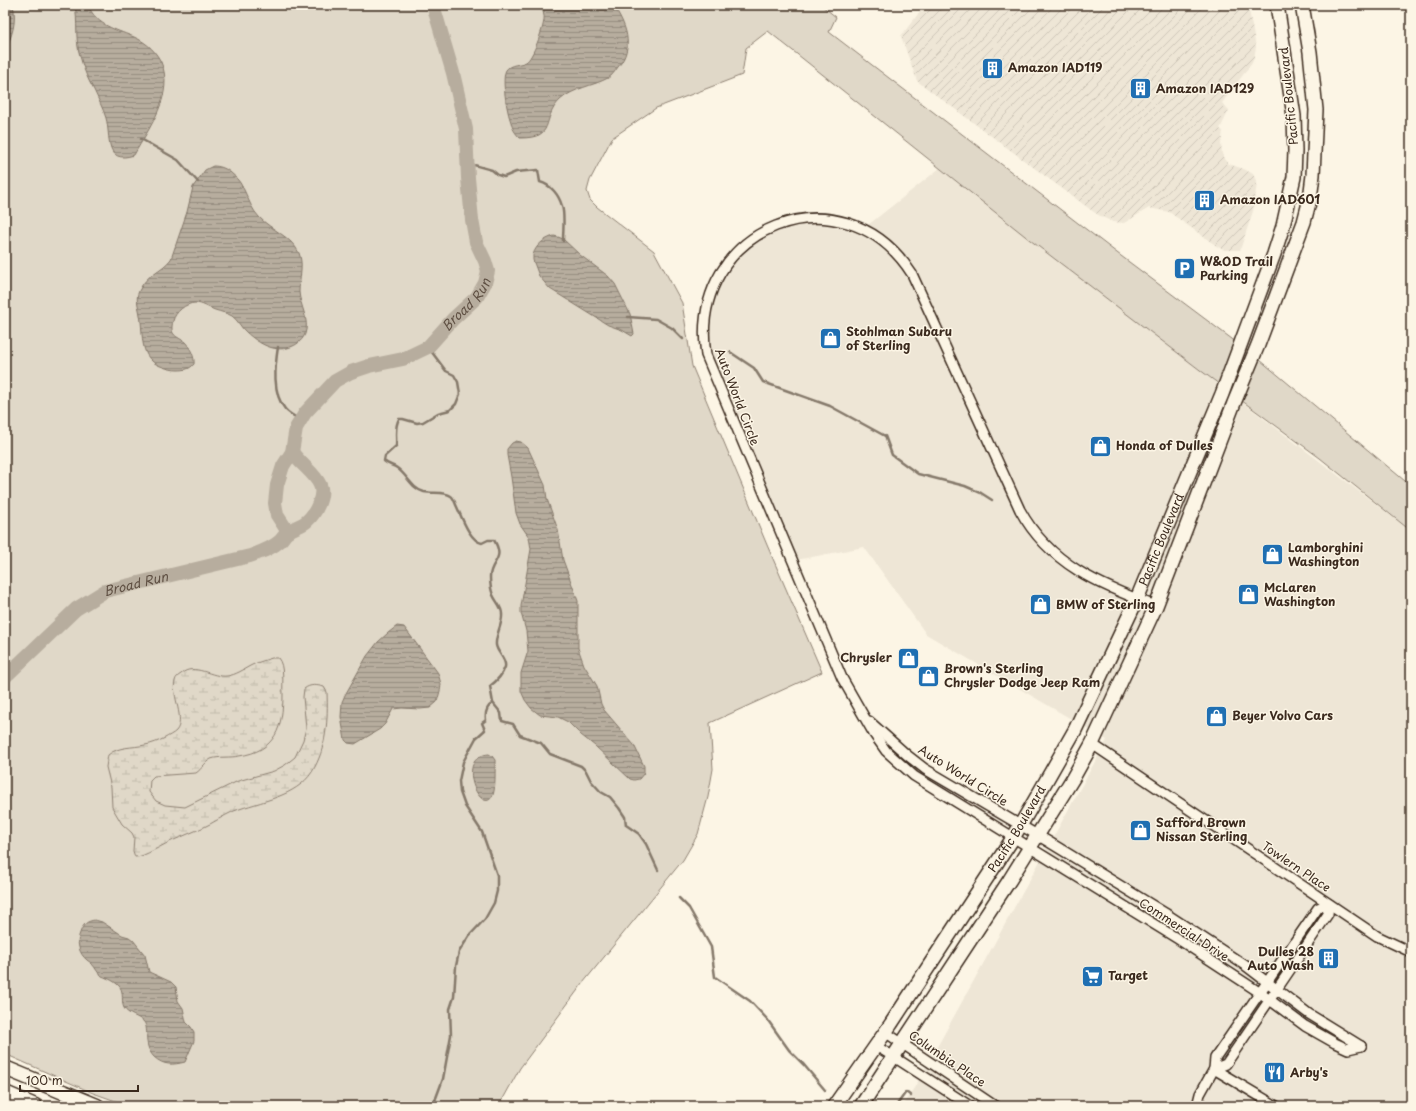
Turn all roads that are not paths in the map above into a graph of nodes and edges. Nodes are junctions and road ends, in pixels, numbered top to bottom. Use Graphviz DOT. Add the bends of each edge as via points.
graph roads {
  1 [pos="1277,5"];
  2 [pos="1302,5"];
  3 [pos="1137,599"];
  4 [pos="1156,606"];
  5 [pos="862,714"];
  6 [pos="1092,744"];
  7 [pos="1020,825"];
  8 [pos="1038,835"];
  9 [pos="1013,838"];
  10 [pos="1030,848"];
  11 [pos="1329,904"];
  12 [pos="1411,952"];
  13 [pos="1266,982"];
  14 [pos="1276,990"];
  15 [pos="1259,992"];
  16 [pos="1270,1000"];
  17 [pos="886,1032"];
  18 [pos="903,1044"];
  19 [pos="876,1046"];
  20 [pos="894,1057"];
  21 [pos="5,1068"];
  22 [pos="1214,1069"];
  23 [pos="5,1093"];
  24 [pos="35,1106"];
  25 [pos="97,1106"];
  26 [pos="834,1106"];
  27 [pos="861,1106"];
  28 [pos="970,1106"];
  29 [pos="995,1106"];
  30 [pos="1197,1106"];
  31 [pos="1276,1106"];
  1 -- 3 [label="main road, Pacific Boulevard" via="1294,116 1295,151 1294,177 1283,226 1222,394"];
  2 -- 4 [label="main road, Pacific Boulevard" via="1316,110 1310,198 1304,222 1258,345"];
  3 -- 4 [label="street, Auto World Circle"];
  3 -- 5 [label="street, Auto World Circle" via="1081,573 1055,554 1035,533 1020,510 915,280 896,252 863,229 823,218 795,220 772,228 754,237 739,249 717,277 708,300 705,317 703,335 706,355 825,640"];
  3 -- 7 [label="main road, Pacific Boulevard" via="1074,730"];
  4 -- 6 [label="main road, Pacific Boulevard"];
  5 -- 7 [label="street, Auto World Circle" via="926,769"];
  5 -- 9 [label="street, Auto World Circle" via="886,751 914,776"];
  6 -- 8 [label="main road, Pacific Boulevard"];
  6 -- 11 [label="street, Towlern Place"];
  7 -- 8 [label="street, Auto World Circle"];
  7 -- 9 [label="main road, Pacific Boulevard"];
  8 -- 10 [label="main road, Pacific Boulevard"];
  8 -- 13 [label="street, Commercial Drive" via="1214,944"];
  9 -- 10 [label="street, Commercial Drive"];
  9 -- 17 [label="main road, Pacific Boulevard"];
  10 -- 15 [label="street, Commercial Drive"];
  10 -- 18 [label="main road, Pacific Boulevard"];
  11 -- 12 [label="street, Towlern Place" via="1377,936"];
  11 -- 13 [label="street" via="1318,908"];
  11 -- 14 [label="street" via="1328,914"];
  13 -- 14 [label="street, Commercial Drive"];
  13 -- 15 [label="street"];
  14 -- 16 [label="street"];
  14 -- 16 [label="street, Commercial Drive" via="1361,1046 1348,1049 1334,1043"];
  15 -- 16 [label="street, Commercial Drive"];
  15 -- 22 [label="street" via="1215,1058"];
  16 -- 22 [label="street" via="1226,1064"];
  17 -- 18 [label="street, Columbia Place"];
  17 -- 19 [label="main road, Pacific Boulevard"];
  18 -- 20 [label="main road, Pacific Boulevard"];
  18 -- 29 [label="street, Columbia Place"];
  19 -- 20 [label="street"];
  19 -- 26 [label="main road, Pacific Boulevard"];
  20 -- 27 [label="main road, Pacific Boulevard"];
  20 -- 28 [label="street"];
  21 -- 25 [label="main road"];
  22 -- 30 [label="street" via="1200,1094"];
  22 -- 31 [label="street"];
  23 -- 24 [label="main road"];
}
